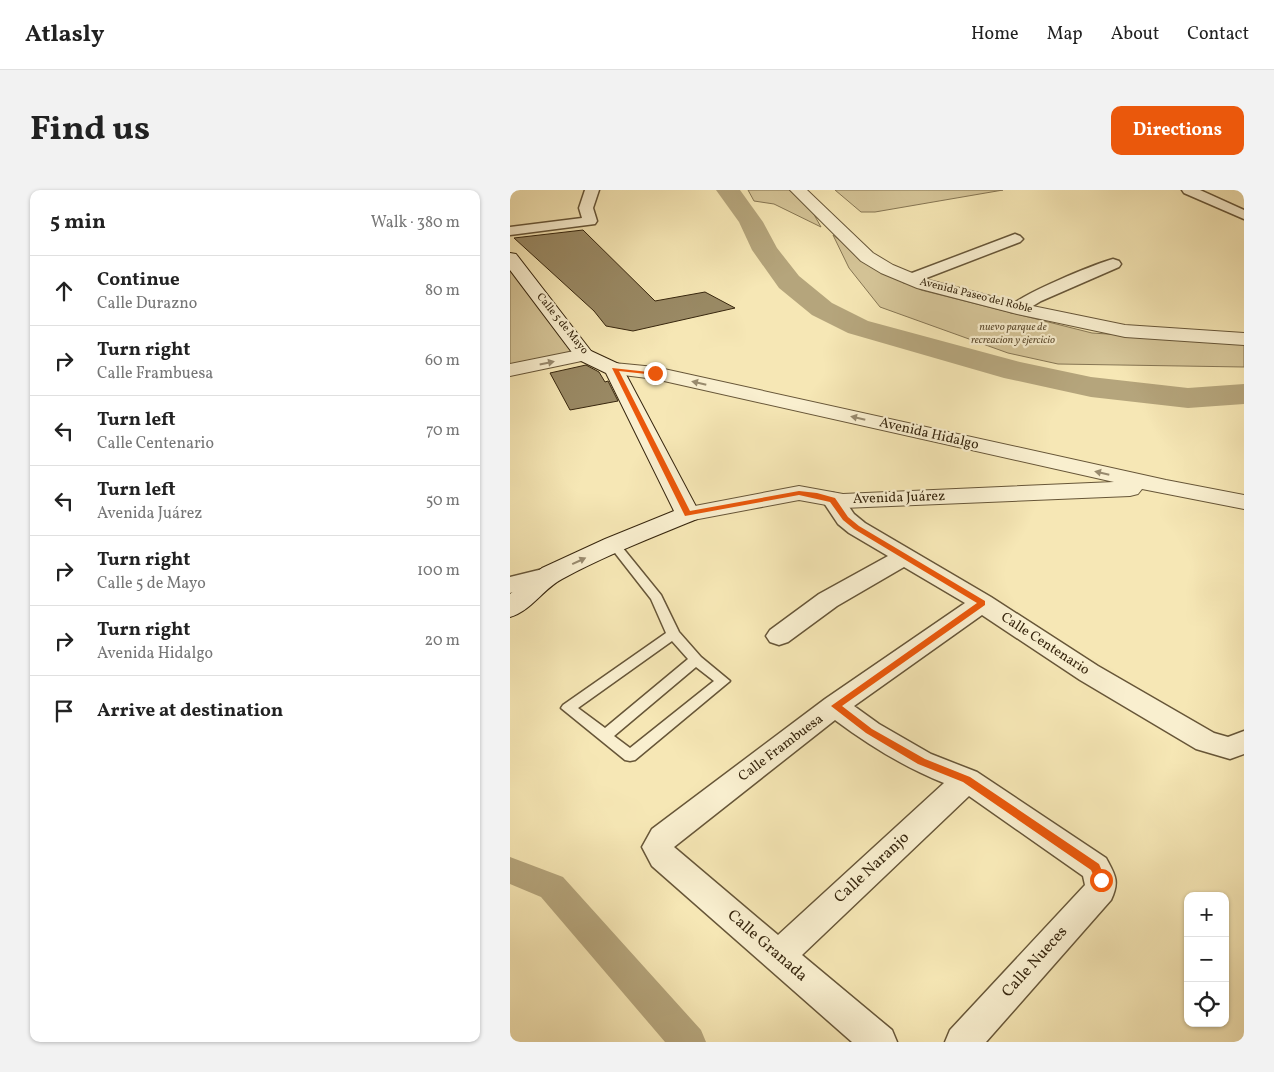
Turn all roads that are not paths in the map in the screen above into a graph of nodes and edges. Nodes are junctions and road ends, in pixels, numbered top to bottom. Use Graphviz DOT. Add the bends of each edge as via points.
graph roads {
  1 [pos="592,190"];
  2 [pos="798,190"];
  3 [pos="1188,190"];
  4 [pos="1244,215"];
  5 [pos="510,231"];
  6 [pos="1015,239"];
  7 [pos="510,258"];
  8 [pos="1113,264"];
  9 [pos="910,279"];
  10 [pos="1016,308"];
  11 [pos="1244,338"];
  12 [pos="584,355"];
  13 [pos="614,369"];
  14 [pos="510,370"];
  15 [pos="1166,487"];
  16 [pos="833,500"];
  17 [pos="1242,502"];
  18 [pos="688,514"];
  19 [pos="614,544"];
  20 [pos="904,557"];
  21 [pos="551,574"];
  22 [pos="510,585"];
  23 [pos="982,603"];
  24 [pos="510,608"];
  25 [pos="673,634"];
  26 [pos="779,636"];
  27 [pos="696,660"];
  28 [pos="835,706"];
  29 [pos="605,736"];
  30 [pos="1244,742"];
  31 [pos="967,780"];
  32 [pos="658,847"];
  33 [pos="778,956"];
  34 [pos="879,1042"];
  35 [pos="963,1042"];
  1 -- 5 [label="street" via="586,208 588,222"];
  2 -- 9 [label="street, Avenida Paseo del Roble" via="866,257"];
  3 -- 4 [label="street"];
  6 -- 9 [label="street"];
  7 -- 12 [label="street, Calle 5 de Mayo"];
  8 -- 10 [label="street"];
  9 -- 10 [label="street, Avenida Paseo del Roble"];
  10 -- 11 [label="street, Avenida Paseo del Roble" via="1125,331"];
  12 -- 13 [label="street, Calle 5 de Mayo"];
  14 -- 12 [label="street, one-way"];
  15 -- 13 [label="street, Avenida Hidalgo, one-way" via="655,373"];
  13 -- 18 [label="street"];
  15 -- 16 [label="street, Avenida Juárez"];
  15 -- 17 [label="street, Avenida Hidalgo"];
  16 -- 18 [label="street, Avenida Juárez" via="799,493"];
  16 -- 20 [label="street, Calle Centenario" via="846,519"];
  18 -- 19 [label="street, Avenida Juárez"];
  21 -- 19 [label="street, Avenida Juárez, one-way"];
  19 -- 25 [label="lane" via="657,598"];
  20 -- 23 [label="street, Calle Centenario"];
  20 -- 26 [label="street" via="828,600"];
  21 -- 22 [label="street"];
  21 -- 24 [label="street, Avenida Juárez"];
  23 -- 28 [label="street, Calle Frambuesa"];
  23 -- 30 [label="street, Calle Centenario" via="1089,673 1206,742 1230,748"];
  25 -- 27 [label="lane"];
  25 -- 29 [label="lane" via="568,708"];
  27 -- 29 [label="lane"];
  27 -- 29 [label="lane" via="722,681 630,756"];
  28 -- 31 [label="street" via="921,762"];
  28 -- 32 [label="street, Calle Frambuesa" via="663,838"];
  31 -- 33 [label="street, Calle Naranjo"];
  31 -- 35 [label="street, Calle Nueces" via="1095,867 1101,880 1100,890"];
  32 -- 33 [label="street, Calle Granada" via="663,857"];
  33 -- 34 [label="street, Calle Granada"];
}
